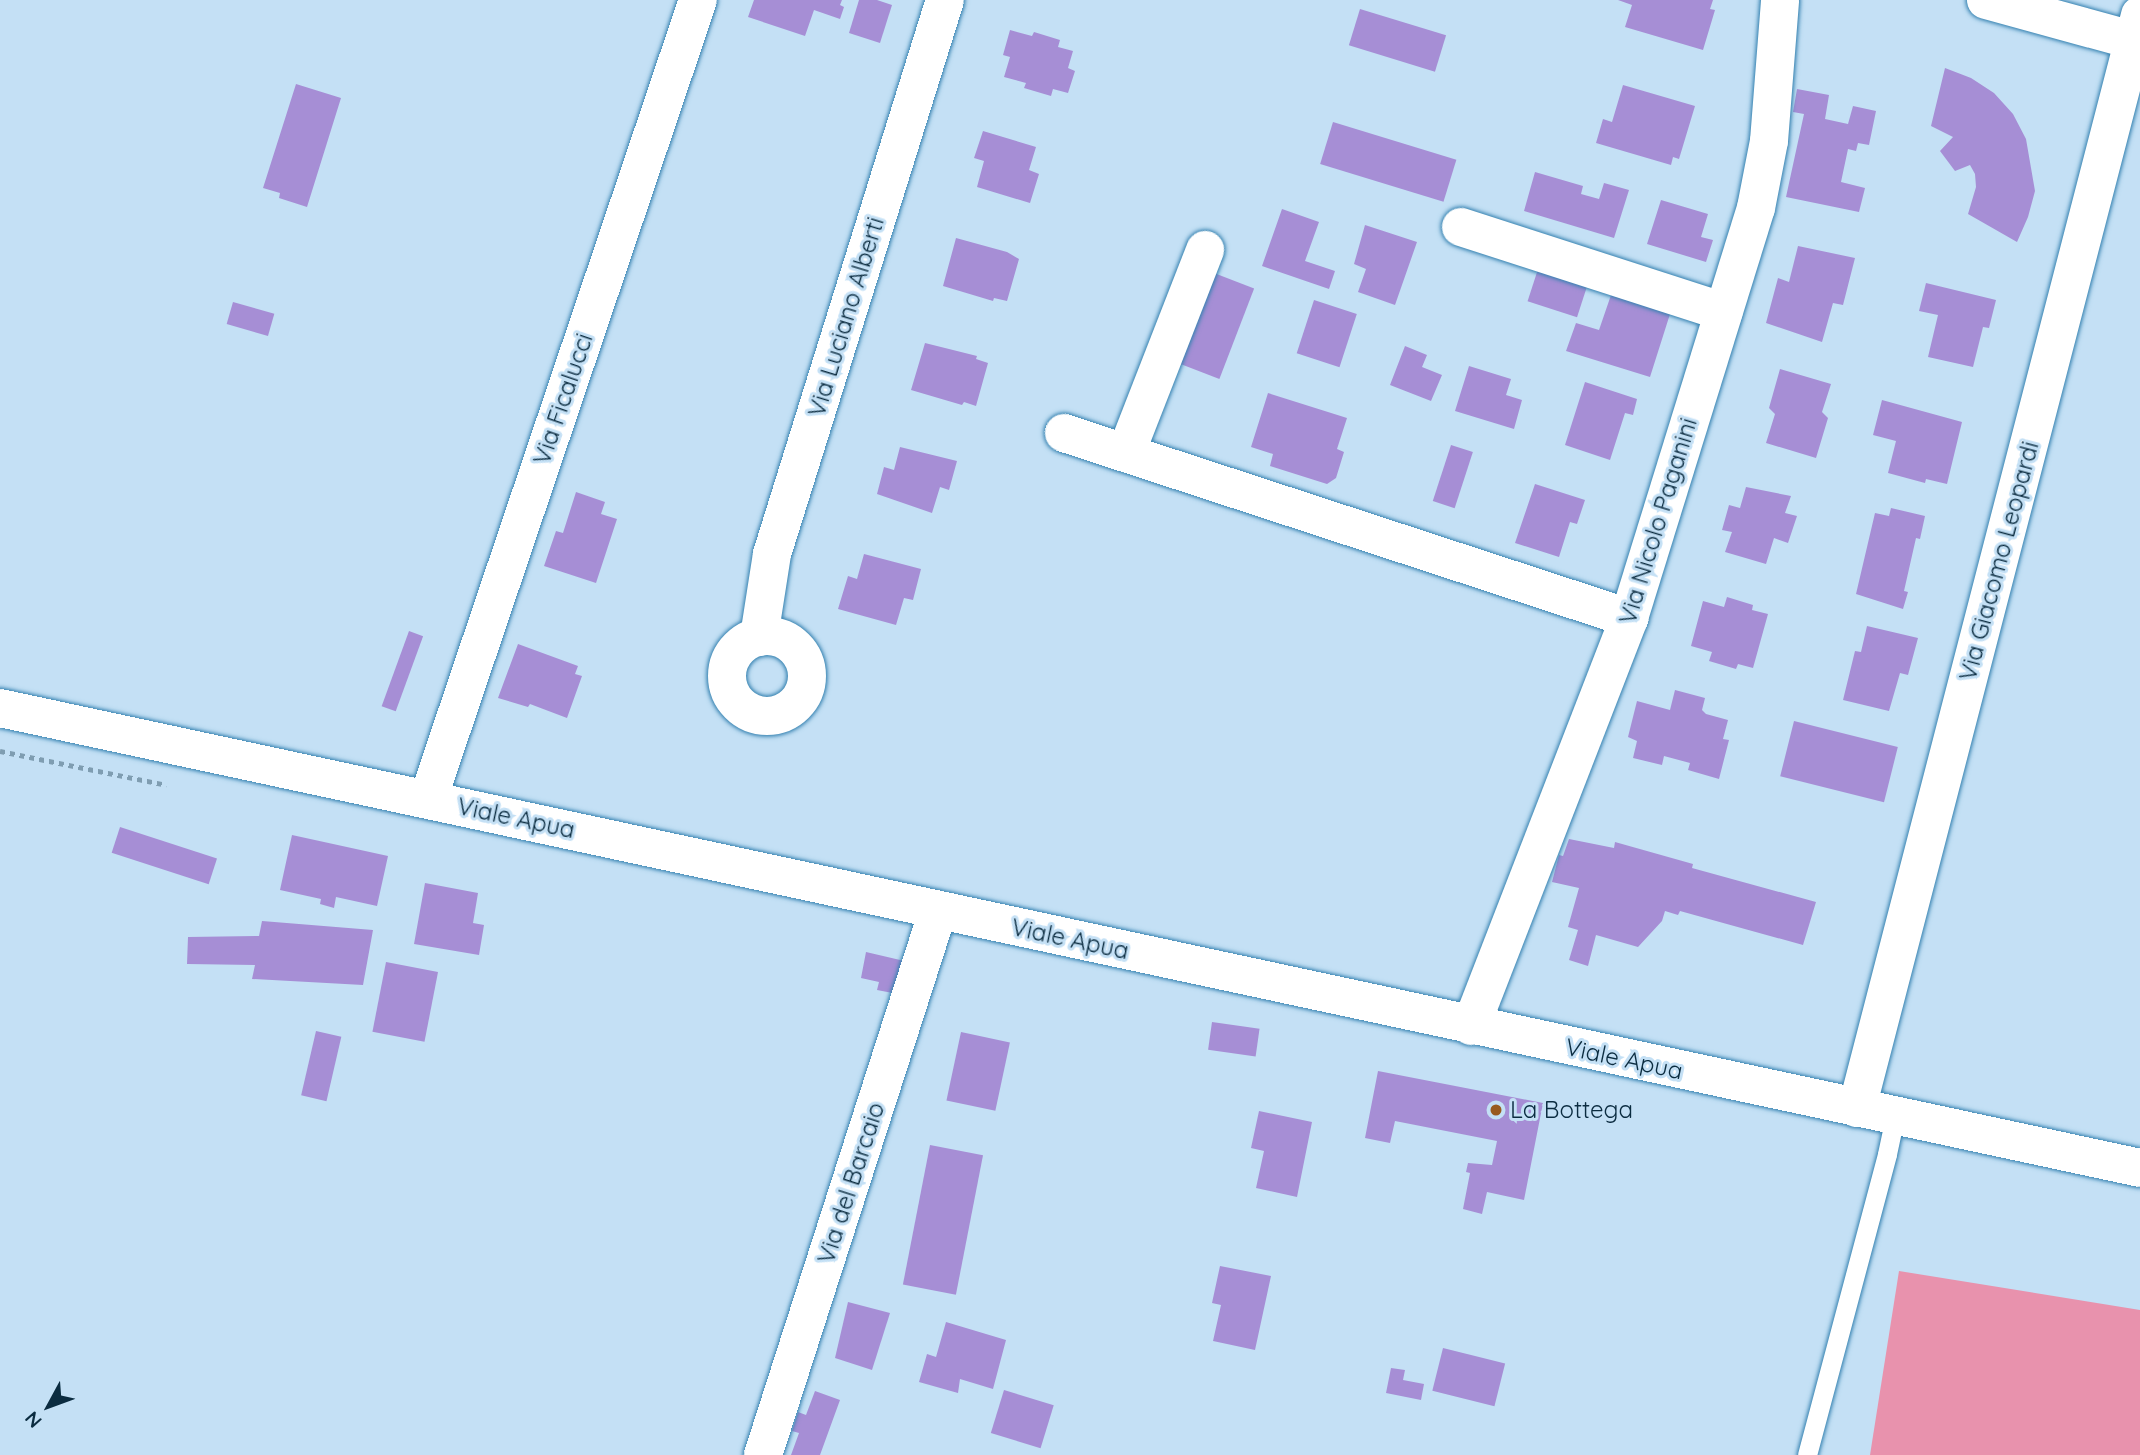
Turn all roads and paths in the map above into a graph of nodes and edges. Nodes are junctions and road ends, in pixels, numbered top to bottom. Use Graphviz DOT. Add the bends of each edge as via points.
graph roads {
  1 [pos="698,0"];
  2 [pos="945,0"];
  3 [pos="1780,0"];
  4 [pos="1986,0"];
  5 [pos="2138,32"];
  6 [pos="1461,227"];
  7 [pos="1205,250"];
  8 [pos="1724,312"];
  9 [pos="1064,433"];
  10 [pos="1126,453"];
  11 [pos="1629,618"];
  12 [pos="759,637"];
  13 [pos="0,708"];
  14 [pos="428,799"];
  15 [pos="938,911"];
  16 [pos="1471,1026"];
  17 [pos="1857,1108"];
  18 [pos="1895,1115"];
  19 [pos="2140,1168"];
  20 [pos="763,1455"];
  21 [pos="1807,1455"];
  1 -- 14 [label="street, Via Ficalucci"];
  2 -- 12 [label="street, Via Luciano Alberti" via="772,554"];
  3 -- 8 [label="street, Via Nicolo Paganini" via="1769,141 1756,208"];
  4 -- 5 [label="street"];
  5 -- 17 [label="street, Via Giacomo Leopardi"];
  6 -- 8 [label="street"];
  7 -- 10 [label="street"];
  8 -- 11 [label="street, Via Nicolo Paganini"];
  9 -- 10 [label="street"];
  10 -- 11 [label="street"];
  11 -- 16 [label="street, Via Nicolo Paganini"];
  13 -- 14 [label="street, Viale Apua"];
  14 -- 15 [label="street, Viale Apua"];
  15 -- 16 [label="street, Viale Apua"];
  15 -- 20 [label="street, Via del Barcaio"];
  16 -- 17 [label="street, Viale Apua"];
  17 -- 18 [label="street, Viale Apua"];
  18 -- 19 [label="street, Viale Apua"];
  18 -- 21 [label="lane"];
}
